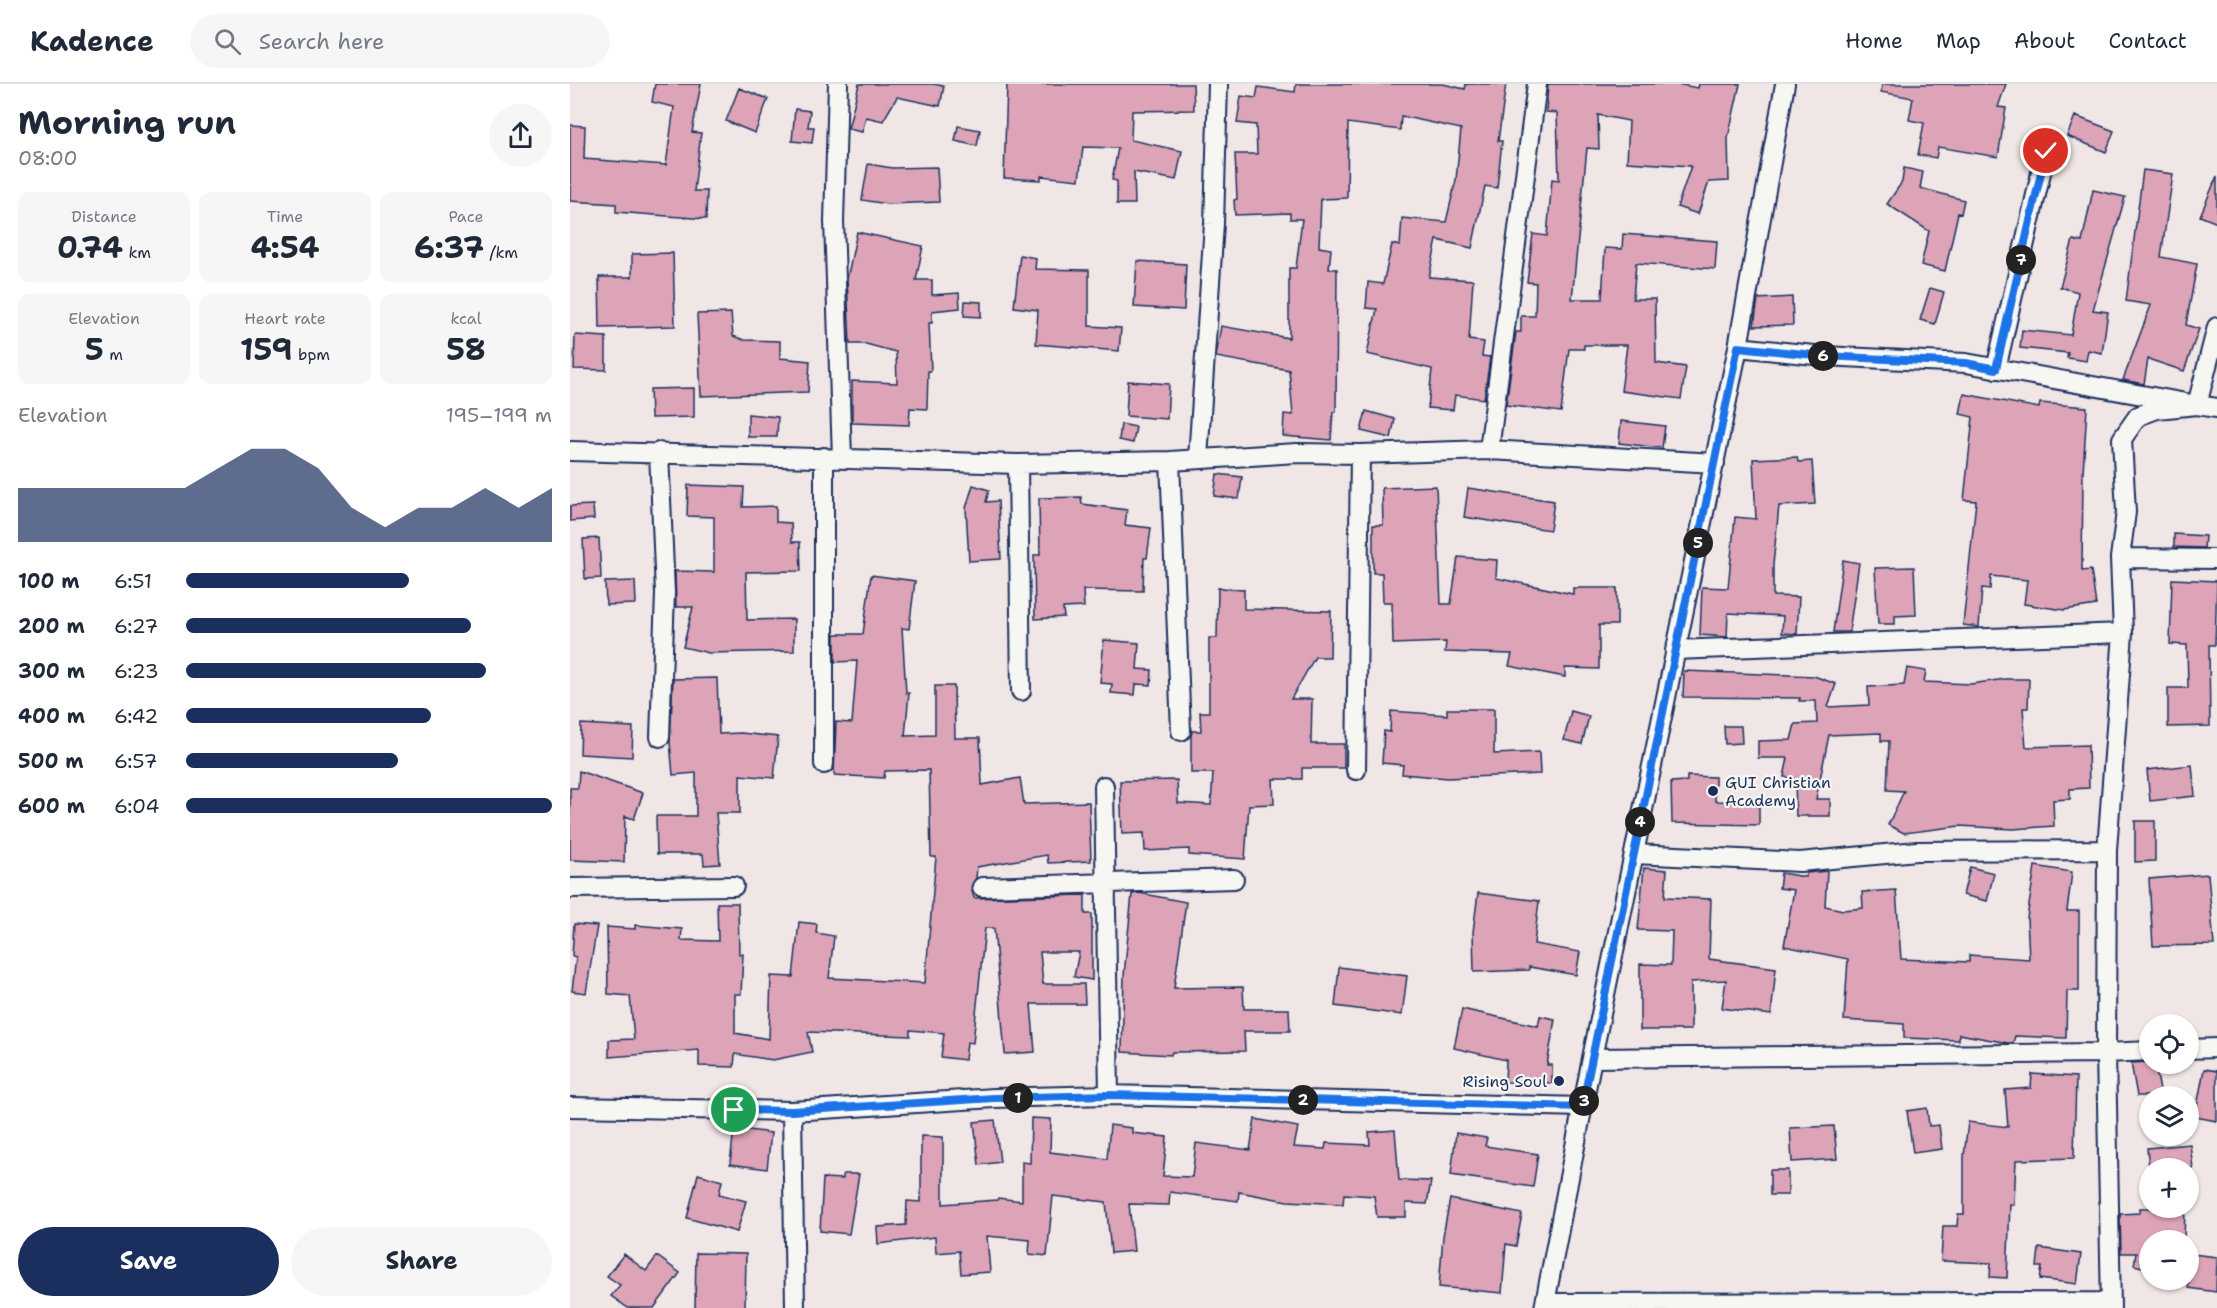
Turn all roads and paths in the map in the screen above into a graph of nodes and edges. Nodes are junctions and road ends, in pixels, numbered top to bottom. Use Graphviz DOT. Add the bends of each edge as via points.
graph roads {
  1 [pos="838,84"];
  2 [pos="1218,84"];
  3 [pos="1537,84"];
  4 [pos="1785,84"];
  5 [pos="2046,151"];
  6 [pos="2217,327"];
  7 [pos="1738,347"];
  8 [pos="1996,369"];
  9 [pos="2196,405"];
  10 [pos="2217,408"];
  11 [pos="1489,450"];
  12 [pos="570,451"];
  13 [pos="659,452"];
  14 [pos="1360,454"];
  15 [pos="833,457"];
  16 [pos="1198,458"];
  17 [pos="1170,461"];
  18 [pos="1715,463"];
  19 [pos="1018,464"];
  20 [pos="2120,558"];
  21 [pos="2217,559"];
  22 [pos="2123,633"];
  23 [pos="1675,650"];
  24 [pos="1022,691"];
  25 [pos="1181,731"];
  26 [pos="660,737"];
  27 [pos="824,764"];
  28 [pos="1356,770"];
  29 [pos="1104,786"];
  30 [pos="2107,850"];
  31 [pos="1634,854"];
  32 [pos="1234,879"];
  33 [pos="1106,881"];
  34 [pos="734,886"];
  35 [pos="982,887"];
  36 [pos="570,888"];
  37 [pos="2217,1048"];
  38 [pos="2199,1049"];
  39 [pos="2139,1052"];
  40 [pos="2106,1053"];
  41 [pos="1592,1058"];
  42 [pos="1109,1095"];
  43 [pos="570,1107"];
  44 [pos="1582,1107"];
  45 [pos="792,1111"];
  46 [pos="2111,1305"];
  47 [pos="1545,1306"];
  48 [pos="795,1308"];
  1 -- 15 [label="street"];
  2 -- 16 [label="street" via="1214,224"];
  3 -- 11 [label="street"];
  4 -- 7 [label="street"];
  5 -- 8 [label="street"];
  6 -- 9 [label="street"];
  7 -- 8 [label="street" via="1966,363"];
  7 -- 18 [label="street"];
  8 -- 9 [label="street"];
  9 -- 10 [label="street"];
  9 -- 20 [label="street" via="2157,409 2138,416 2122,439 2126,512"];
  11 -- 14 [label="street"];
  11 -- 18 [label="street"];
  12 -- 13 [label="street"];
  13 -- 15 [label="street"];
  13 -- 26 [label="street" via="665,592"];
  14 -- 16 [label="street"];
  14 -- 28 [label="street"];
  15 -- 19 [label="street"];
  15 -- 27 [label="street"];
  16 -- 17 [label="street"];
  17 -- 19 [label="street"];
  17 -- 25 [label="street"];
  18 -- 23 [label="street"];
  19 -- 24 [label="street"];
  20 -- 21 [label="street"];
  20 -- 22 [label="street"];
  22 -- 23 [label="street"];
  22 -- 30 [label="street"];
  23 -- 31 [label="street"];
  29 -- 33 [label="street"];
  30 -- 31 [label="street" via="1917,851 1800,862"];
  30 -- 40 [label="street"];
  31 -- 41 [label="street"];
  32 -- 33 [label="street"];
  33 -- 35 [label="street"];
  33 -- 42 [label="street"];
  34 -- 36 [label="street"];
  37 -- 38 [label="street"];
  39 -- 40 [label="street"];
  40 -- 41 [label="street"];
  40 -- 46 [label="street"];
  41 -- 44 [label="street"];
  42 -- 44 [label="street"];
  42 -- 45 [label="street"];
  43 -- 45 [label="street"];
  44 -- 47 [label="street"];
  45 -- 48 [label="street"];
  46 -- 47 [label="street"];
}
